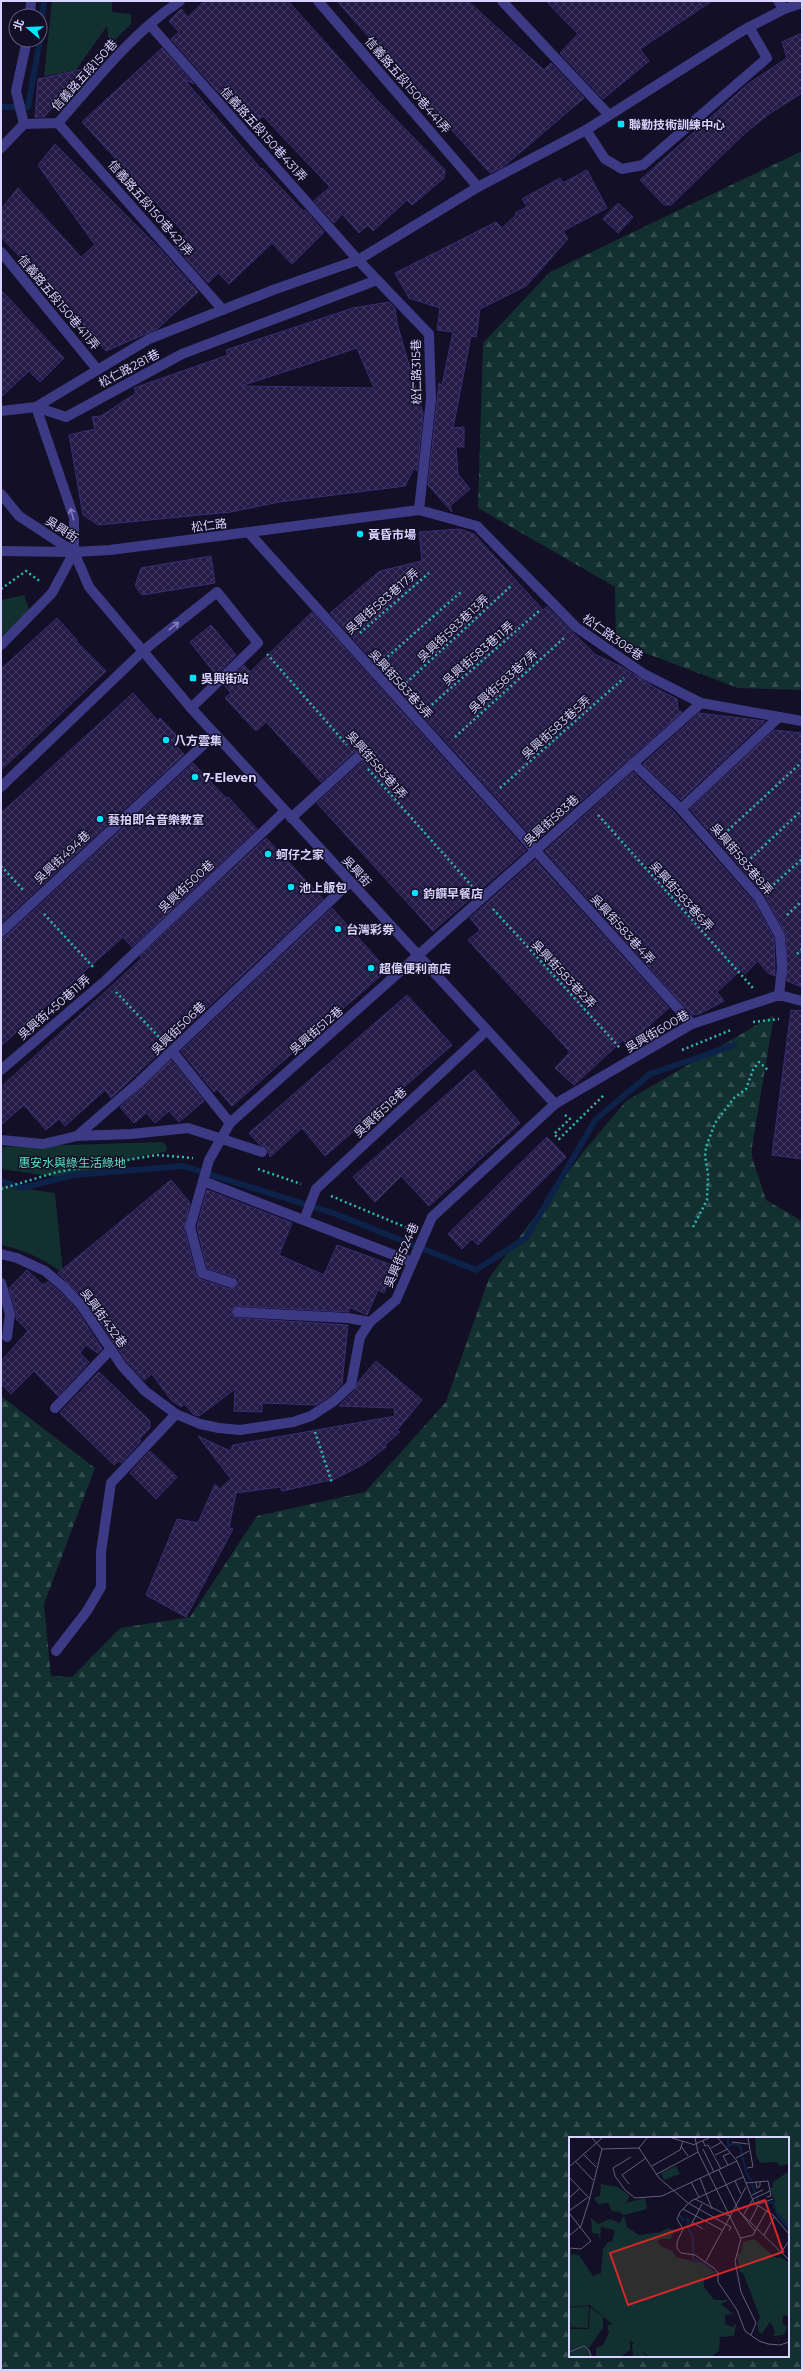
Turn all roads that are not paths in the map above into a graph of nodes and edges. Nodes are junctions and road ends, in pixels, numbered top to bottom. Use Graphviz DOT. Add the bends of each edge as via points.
graph roads {
  1 [pos="180,1"];
  2 [pos="318,1"];
  3 [pos="502,1"];
  4 [pos="802,3"];
  5 [pos="781,5"];
  6 [pos="150,25"];
  7 [pos="749,27"];
  8 [pos="25,48"];
  9 [pos="609,115"];
  10 [pos="58,123"];
  11 [pos="24,124"];
  12 [pos="586,130"];
  13 [pos="1,148"];
  14 [pos="478,187"];
  15 [pos="1,252"];
  16 [pos="358,260"];
  17 [pos="377,280"];
  18 [pos="224,310"];
  19 [pos="97,369"];
  20 [pos="36,407"];
  21 [pos="1,412"];
  22 [pos="1,494"];
  23 [pos="419,510"];
  24 [pos="248,533"];
  25 [pos="1,551"];
  26 [pos="74,552"];
  27 [pos="1,645"];
  28 [pos="144,650"];
  29 [pos="701,703"];
  30 [pos="191,708"];
  31 [pos="779,717"];
  32 [pos="802,721"];
  33 [pos="215,734"];
  34 [pos="358,757"];
  35 [pos="633,763"];
  36 [pos="1,787"];
  37 [pos="681,809"];
  38 [pos="288,815"];
  39 [pos="536,852"];
  40 [pos="350,882"];
  41 [pos="1,932"];
  42 [pos="418,957"];
  43 [pos="105,980"];
  44 [pos="779,995"];
  45 [pos="802,1001"];
  46 [pos="692,1024"];
  47 [pos="487,1030"];
  48 [pos="172,1051"];
  49 [pos="1,1070"];
  50 [pos="555,1104"];
  51 [pos="230,1123"];
  52 [pos="77,1136"];
  53 [pos="221,1139"];
  54 [pos="1,1140"];
  55 [pos="262,1152"];
  56 [pos="203,1181"];
  57 [pos="304,1220"];
  58 [pos="1,1254"];
  59 [pos="412,1262"];
  60 [pos="1,1283"];
  61 [pos="232,1283"];
  62 [pos="238,1312"];
  63 [pos="370,1322"];
  64 [pos="7,1337"];
  65 [pos="111,1349"];
  66 [pos="55,1408"];
  67 [pos="176,1414"];
  68 [pos="56,1652"];
  1 -- 6 [label="street, 信義路五段150巷"];
  2 -- 14 [label="street, 信義路五段150巷441弄"];
  3 -- 9 [label="street"];
  4 -- 5 [label="street"];
  5 -- 7 [label="street"];
  6 -- 10 [label="street, 信義路五段150巷" via="121,51"];
  6 -- 16 [label="street, 信義路五段150巷431弄"];
  7 -- 9 [label="street"];
  7 -- 12 [label="street" via="767,58 643,165 622,168 604,158"];
  8 -- 11 [label="street" via="16,92"];
  9 -- 12 [label="street"];
  10 -- 11 [label="street, 信義路五段150巷"];
  10 -- 18 [label="street, 信義路五段150巷421弄"];
  11 -- 13 [label="street"];
  12 -- 14 [label="street"];
  14 -- 16 [label="street"];
  15 -- 19 [label="street, 信義路五段150巷411弄"];
  16 -- 17 [label="street, 松仁路315巷"];
  16 -- 18 [label="street"];
  17 -- 20 [label="street, 松仁路281巷" via="182,354 66,417"];
  17 -- 23 [label="street, 松仁路315巷" via="429,334 431,399"];
  18 -- 19 [label="street" via="149,339"];
  19 -- 20 [label="street"];
  20 -- 21 [label="street"];
  26 -- 20 [label="street, one-way" via="74,518"];
  22 -- 26 [label="street, 吳興街" via="19,516"];
  23 -- 24 [label="street, 松仁路"];
  23 -- 29 [label="street, 松仁路308巷" via="477,526 576,627 635,668"];
  24 -- 26 [label="street, 松仁路"];
  24 -- 39 [label="street, 吳興街583巷3弄"];
  25 -- 26 [label="street, 松仁路"];
  26 -- 27 [label="street" via="52,593"];
  26 -- 28 [label="street, 吳興街" via="89,587"];
  28 -- 30 [label="street, 吳興街"];
  28 -- 30 [label="street, one-way" via="217,592 258,643"];
  28 -- 36 [label="street"];
  29 -- 31 [label="street, 松仁路308巷"];
  29 -- 35 [label="street, 吳興街583巷"];
  30 -- 33 [label="street, 吳興街"];
  31 -- 32 [label="street, 松仁路308巷"];
  31 -- 37 [label="street"];
  33 -- 38 [label="street, 吳興街"];
  33 -- 41 [label="street, 吳興街494巷"];
  34 -- 38 [label="street, 吳興街500巷"];
  35 -- 37 [label="street, 吳興街583巷8弄"];
  35 -- 39 [label="street, 吳興街583巷"];
  37 -- 44 [label="street, 吳興街583巷8弄" via="759,898 780,936 782,968"];
  38 -- 40 [label="street, 吳興街"];
  38 -- 43 [label="street, 吳興街500巷"];
  39 -- 42 [label="street, 吳興街583巷"];
  39 -- 46 [label="street, 吳興街583巷4弄"];
  40 -- 42 [label="street, 吳興街"];
  40 -- 48 [label="street, 吳興街506巷"];
  42 -- 47 [label="street, 吳興街"];
  42 -- 51 [label="street, 吳興街512巷"];
  43 -- 49 [label="street, 吳興街450巷11弄"];
  44 -- 45 [label="street, 吳興街600巷"];
  44 -- 46 [label="street, 吳興街600巷"];
  46 -- 50 [label="street, 吳興街600巷"];
  47 -- 50 [label="street, 吳興街"];
  47 -- 57 [label="street, 吳興街518巷" via="316,1190"];
  48 -- 51 [label="street"];
  48 -- 52 [label="street, 吳興街506巷"];
  50 -- 59 [label="street, 吳興街524巷" via="432,1217"];
  51 -- 53 [label="street, 吳興街512巷"];
  52 -- 53 [label="street" via="188,1128"];
  52 -- 54 [label="street, 吳興街506巷" via="43,1144"];
  53 -- 55 [label="street"];
  53 -- 56 [label="street, 吳興街512巷" via="209,1160"];
  56 -- 57 [label="street"];
  56 -- 61 [label="street, 吳興街512巷" via="190,1227 202,1273"];
  57 -- 59 [label="street"];
  58 -- 65 [label="street, 吳興街432巷" via="18,1258 45,1271 64,1287 81,1305"];
  59 -- 63 [label="street, 吳興街524巷" via="396,1300"];
  60 -- 64 [label="street" via="10,1314"];
  62 -- 63 [label="street" via="348,1318"];
  63 -- 67 [label="street, 吳興街524巷" via="360,1337 351,1385 334,1402 311,1416 293,1422 240,1430 200,1424"];
  65 -- 66 [label="street"];
  65 -- 67 [label="street, 吳興街432巷" via="145,1392"];
  67 -- 68 [label="street" via="111,1483 101,1552 101,1587 87,1611"];
}
